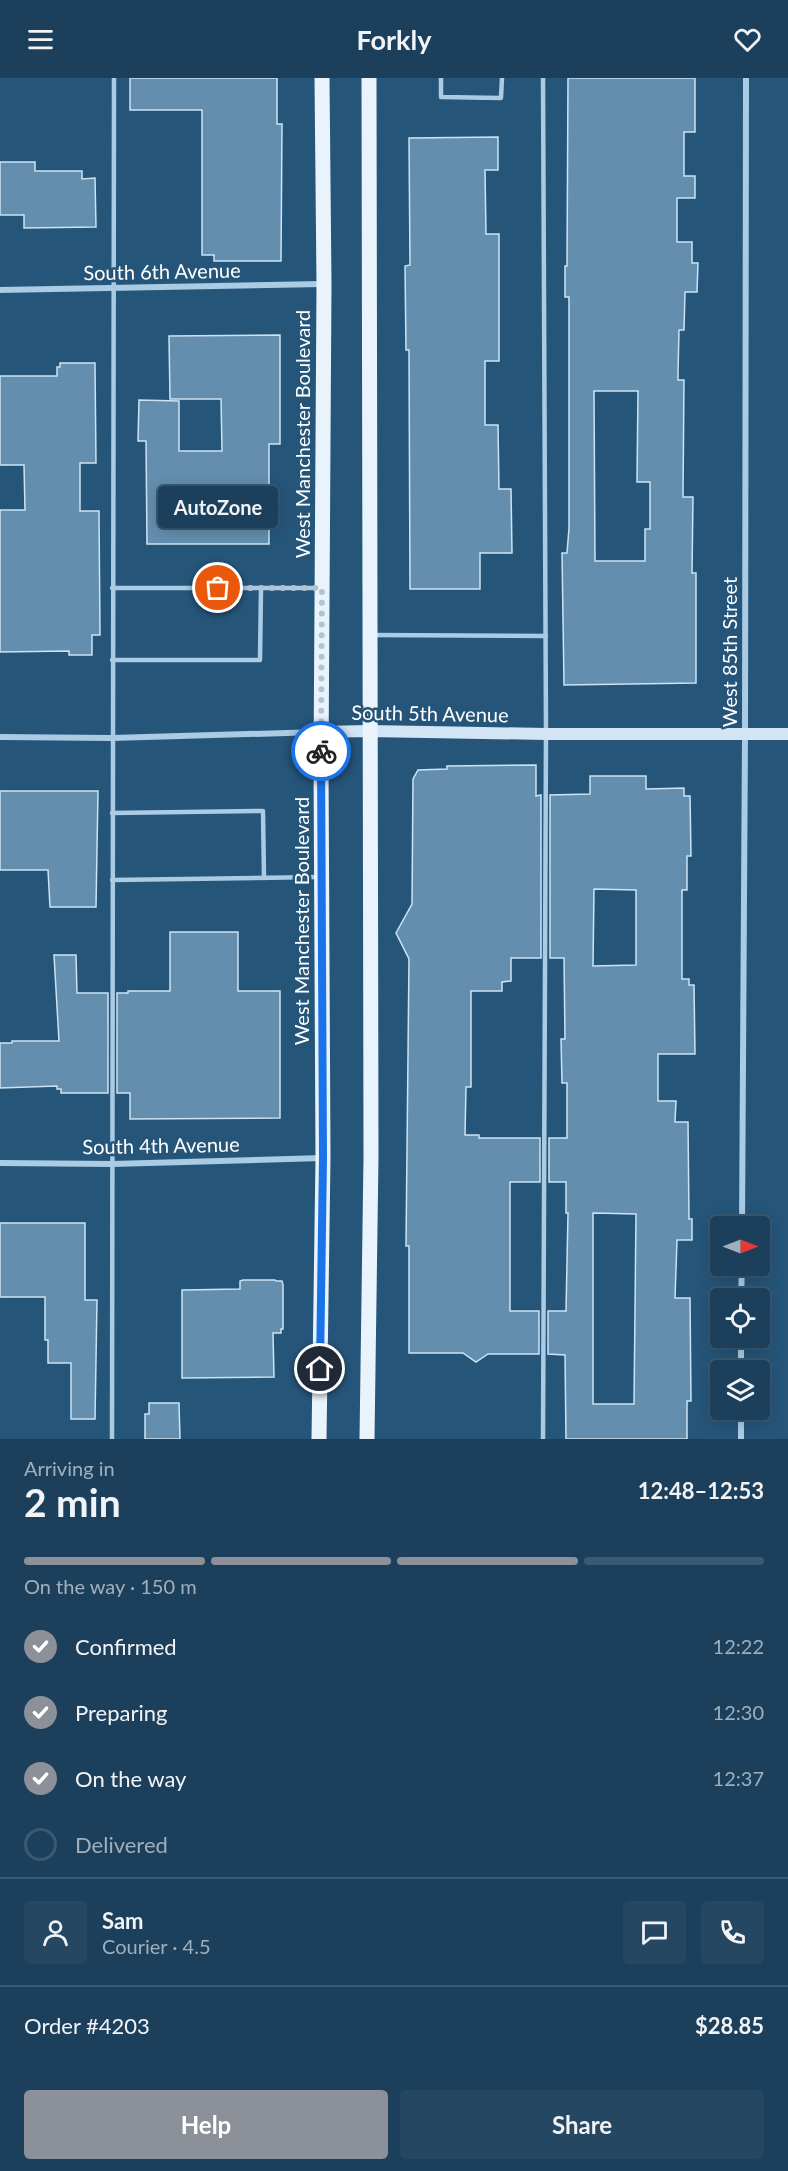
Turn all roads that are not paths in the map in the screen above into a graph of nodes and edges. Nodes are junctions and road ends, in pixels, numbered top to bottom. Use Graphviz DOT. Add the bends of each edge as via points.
graph roads {
  1 [pos="114,78"];
  2 [pos="322,78"];
  3 [pos="369,78"];
  4 [pos="441,78"];
  5 [pos="502,78"];
  6 [pos="543,78"];
  7 [pos="746,78"];
  8 [pos="324,284"];
  9 [pos="113,288"];
  10 [pos="0,290"];
  11 [pos="112,588"];
  12 [pos="261,588"];
  13 [pos="322,588"];
  14 [pos="369,635"];
  15 [pos="546,636"];
  16 [pos="112,660"];
  17 [pos="369,731"];
  18 [pos="321,732"];
  19 [pos="546,734"];
  20 [pos="745,734"];
  21 [pos="788,734"];
  22 [pos="0,738"];
  23 [pos="112,738"];
  24 [pos="112,813"];
  25 [pos="322,877"];
  26 [pos="264,878"];
  27 [pos="112,880"];
  28 [pos="323,1158"];
  29 [pos="0,1163"];
  30 [pos="112,1164"];
  31 [pos="742,1216"];
  32 [pos="741,1420"];
  33 [pos="112,1439"];
  34 [pos="319,1439"];
  35 [pos="367,1439"];
  36 [pos="543,1439"];
  37 [pos="741,1439"];
  1 -- 9 [label="lane"];
  2 -- 8 [label="main road, West Manchester Boulevard"];
  3 -- 14 [label="main road"];
  4 -- 5 [label="lane" via="441,97 501,98"];
  6 -- 15 [label="lane"];
  7 -- 20 [label="street, West 85th Street"];
  8 -- 9 [label="street, South 6th Avenue"];
  8 -- 13 [label="main road, West Manchester Boulevard"];
  9 -- 10 [label="street, South 6th Avenue"];
  9 -- 11 [label="lane"];
  11 -- 12 [label="lane"];
  11 -- 16 [label="lane"];
  12 -- 13 [label="lane"];
  12 -- 16 [label="lane" via="260,660"];
  13 -- 18 [label="main road, West Manchester Boulevard"];
  14 -- 15 [label="lane"];
  14 -- 17 [label="main road"];
  15 -- 19 [label="lane"];
  16 -- 23 [label="lane"];
  17 -- 18 [label="street, South 5th Avenue"];
  17 -- 19 [label="street, South 5th Avenue"];
  17 -- 35 [label="main road" via="371,1157"];
  18 -- 23 [label="street, South 5th Avenue"];
  18 -- 25 [label="main road, West Manchester Boulevard"];
  19 -- 20 [label="street, South 5th Avenue"];
  19 -- 36 [label="lane"];
  20 -- 21 [label="street, South 5th Avenue"];
  20 -- 31 [label="street, West 85th Street"];
  22 -- 23 [label="street, South 5th Avenue"];
  23 -- 24 [label="lane"];
  24 -- 26 [label="lane" via="263,811"];
  24 -- 27 [label="lane"];
  25 -- 26 [label="lane"];
  25 -- 28 [label="main road, West Manchester Boulevard"];
  26 -- 27 [label="lane"];
  27 -- 30 [label="lane"];
  28 -- 30 [label="street, South 4th Avenue"];
  28 -- 34 [label="main road, West Manchester Boulevard"];
  29 -- 30 [label="street, South 4th Avenue"];
  30 -- 33 [label="lane"];
  32 -- 37 [label="street"];
}
